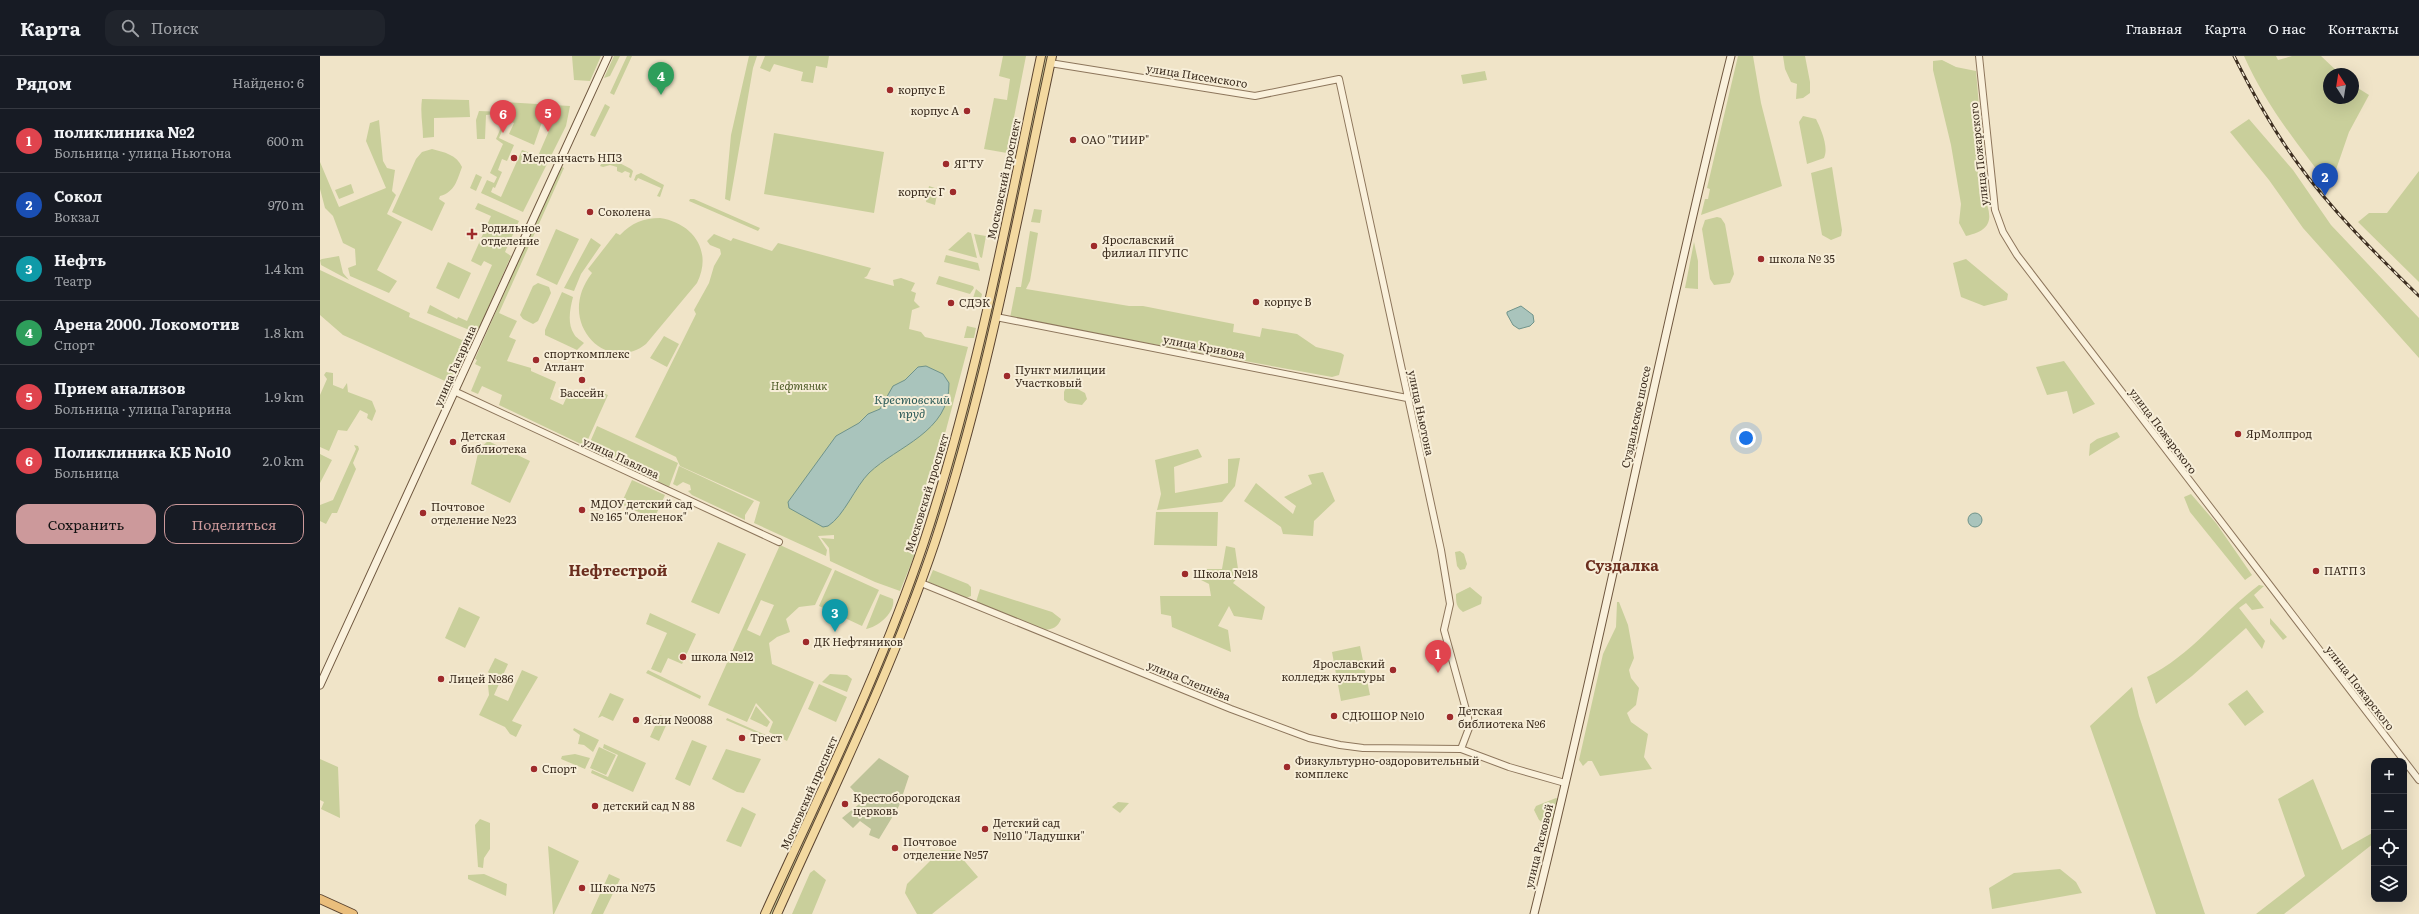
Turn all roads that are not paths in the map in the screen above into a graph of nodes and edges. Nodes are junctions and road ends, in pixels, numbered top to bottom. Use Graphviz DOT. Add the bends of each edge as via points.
graph roads {
  1 [pos="608,56"];
  2 [pos="1041,56"];
  3 [pos="1731,56"];
  4 [pos="1979,56"];
  5 [pos="1051,59"];
  6 [pos="1339,79"];
  7 [pos="996,317"];
  8 [pos="456,392"];
  9 [pos="1408,398"];
  10 [pos="942,484"];
  11 [pos="952,487"];
  12 [pos="779,542"];
  13 [pos="920,583"];
  14 [pos="904,600"];
  15 [pos="913,604"];
  16 [pos="320,685"];
  17 [pos="1461,749"];
  18 [pos="2419,780"];
  19 [pos="1565,784"];
  20 [pos="320,899"];
  21 [pos="352,914"];
  22 [pos="766,914"];
  23 [pos="777,914"];
  24 [pos="1534,914"];
  1 -- 8 [label="main road, улица Гагарина"];
  2 -- 10 [label="main road, Московский проспект" via="977,355"];
  3 -- 19 [label="main road, Суздальское шоссе" via="1682,261"];
  4 -- 18 [label="street, улица Пожарского" via="1995,210 2010,244 2192,486"];
  5 -- 6 [label="street, улица Писемского" via="1255,96"];
  5 -- 7 [label="main road, Московский проспект"];
  6 -- 9 [label="street, улица Ньютона"];
  7 -- 9 [label="street, улица Кривова"];
  7 -- 11 [label="main road, Московский проспект"];
  8 -- 12 [label="street, улица Павлова"];
  8 -- 16 [label="main road, улица Гагарина"];
  9 -- 17 [label="street, улица Ньютона" via="1450,604 1444,630 1468,717 1469,728"];
  10 -- 11 [label="main road"];
  10 -- 14 [label="main road, Московский проспект"];
  11 -- 13 [label="main road, Московский проспект"];
  13 -- 15 [label="main road, Московский проспект"];
  13 -- 17 [label="street, улица Слепнёва" via="1309,738 1367,748"];
  14 -- 15 [label="street"];
  14 -- 22 [label="main road, Московский проспект" via="861,703"];
  15 -- 23 [label="main road, Московский проспект" via="870,708"];
  17 -- 19 [label="street, улица Слепнёва"];
  19 -- 24 [label="main road, улица Расковой"];
  20 -- 21 [label="highway"];
}
